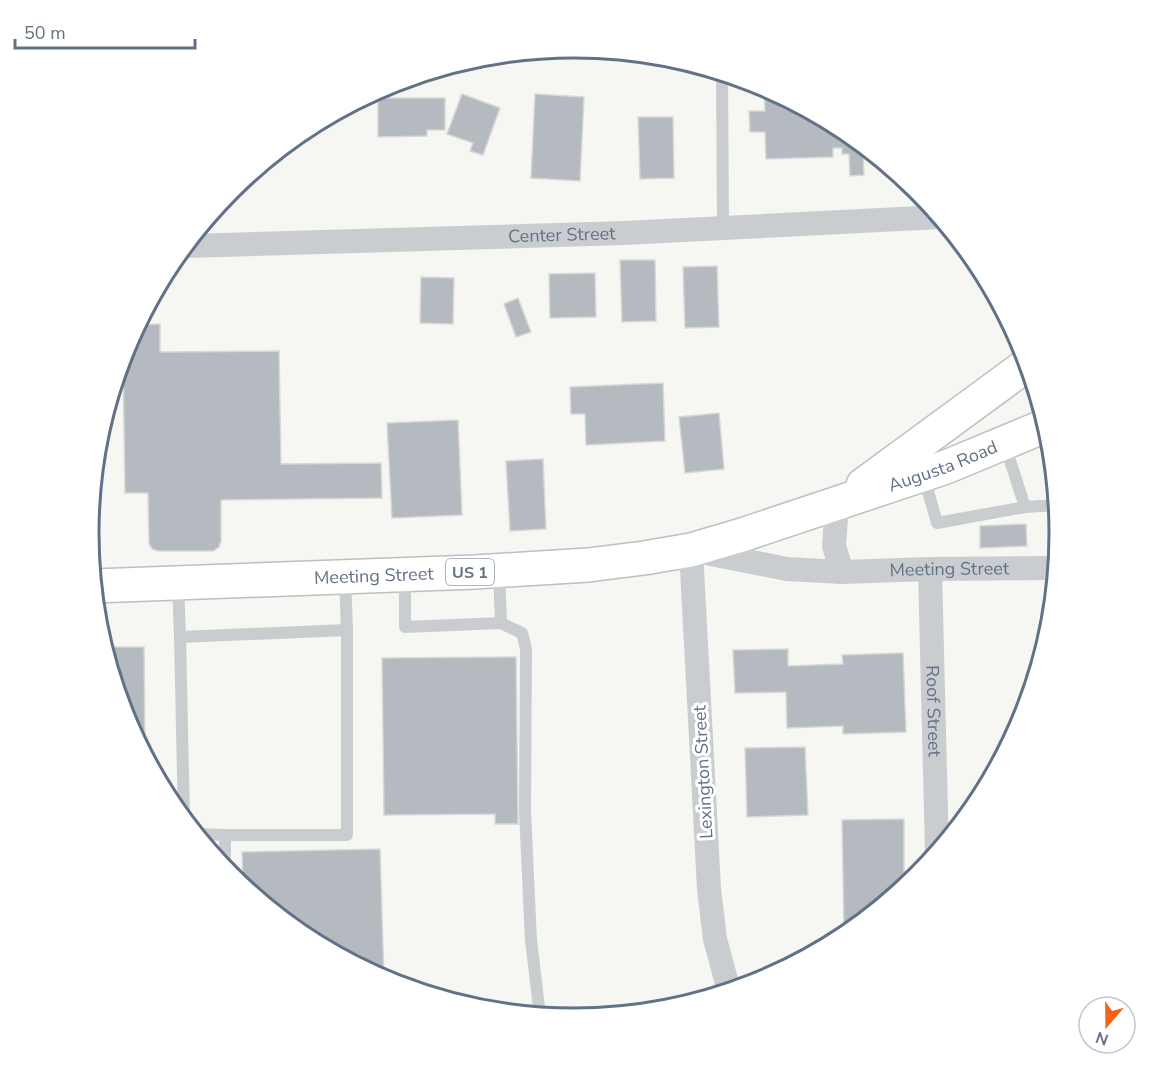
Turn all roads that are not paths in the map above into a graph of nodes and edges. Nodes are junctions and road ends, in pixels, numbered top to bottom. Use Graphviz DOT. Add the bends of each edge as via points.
graph roads {
  1 [pos="722,83"];
  2 [pos="930,218"];
  3 [pos="723,228"];
  4 [pos="197,246"];
  5 [pos="1020,370"];
  6 [pos="1036,426"];
  7 [pos="1005,443"];
  8 [pos="924,474"];
  9 [pos="837,504"];
  10 [pos="1048,506"];
  11 [pos="1025,507"];
  12 [pos="691,550"];
  13 [pos="1048,568"];
  14 [pos="930,569"];
  15 [pos="499,571"];
  16 [pos="843,572"];
  17 [pos="405,575"];
  18 [pos="345,577"];
  19 [pos="178,583"];
  20 [pos="103,586"];
  21 [pos="501,623"];
  22 [pos="347,630"];
  23 [pos="180,637"];
  24 [pos="184,802"];
  25 [pos="207,835"];
  26 [pos="225,836"];
  27 [pos="937,841"];
  28 [pos="225,855"];
  29 [pos="727,983"];
  30 [pos="539,1007"];
  1 -- 3 [label="lane"];
  2 -- 3 [label="street, Center Street"];
  3 -- 4 [label="street, Center Street"];
  5 -- 9 [label="main road"];
  6 -- 7 [label="main road, Augusta Road / US 1"];
  7 -- 8 [label="main road, Augusta Road / US 1"];
  7 -- 11 [label="lane"];
  8 -- 9 [label="main road, Augusta Road / US 1"];
  8 -- 11 [label="lane" via="937,522"];
  9 -- 12 [label="main road, Meeting Street / US 1"];
  9 -- 16 [label="street" via="834,546"];
  10 -- 11 [label="lane"];
  12 -- 15 [label="main road, Meeting Street / US 1" via="588,565"];
  12 -- 16 [label="street, Meeting Street" via="786,569"];
  12 -- 29 [label="street, Lexington Street" via="709,888"];
  13 -- 14 [label="street, Meeting Street"];
  14 -- 16 [label="street, Meeting Street"];
  14 -- 27 [label="street, Roof Street"];
  15 -- 17 [label="main road, Meeting Street / US 1"];
  15 -- 21 [label="lane"];
  17 -- 18 [label="main road, Meeting Street / US 1"];
  17 -- 21 [label="lane" via="405,627"];
  18 -- 19 [label="main road, Meeting Street / US 1"];
  18 -- 22 [label="lane"];
  19 -- 20 [label="main road, Meeting Street / US 1"];
  19 -- 23 [label="lane"];
  21 -- 30 [label="lane" via="522,633 526,649 525,812 531,940"];
  22 -- 23 [label="lane"];
  22 -- 26 [label="lane" via="346,835"];
  23 -- 24 [label="lane"];
  25 -- 26 [label="lane"];
  26 -- 28 [label="lane"];
}
